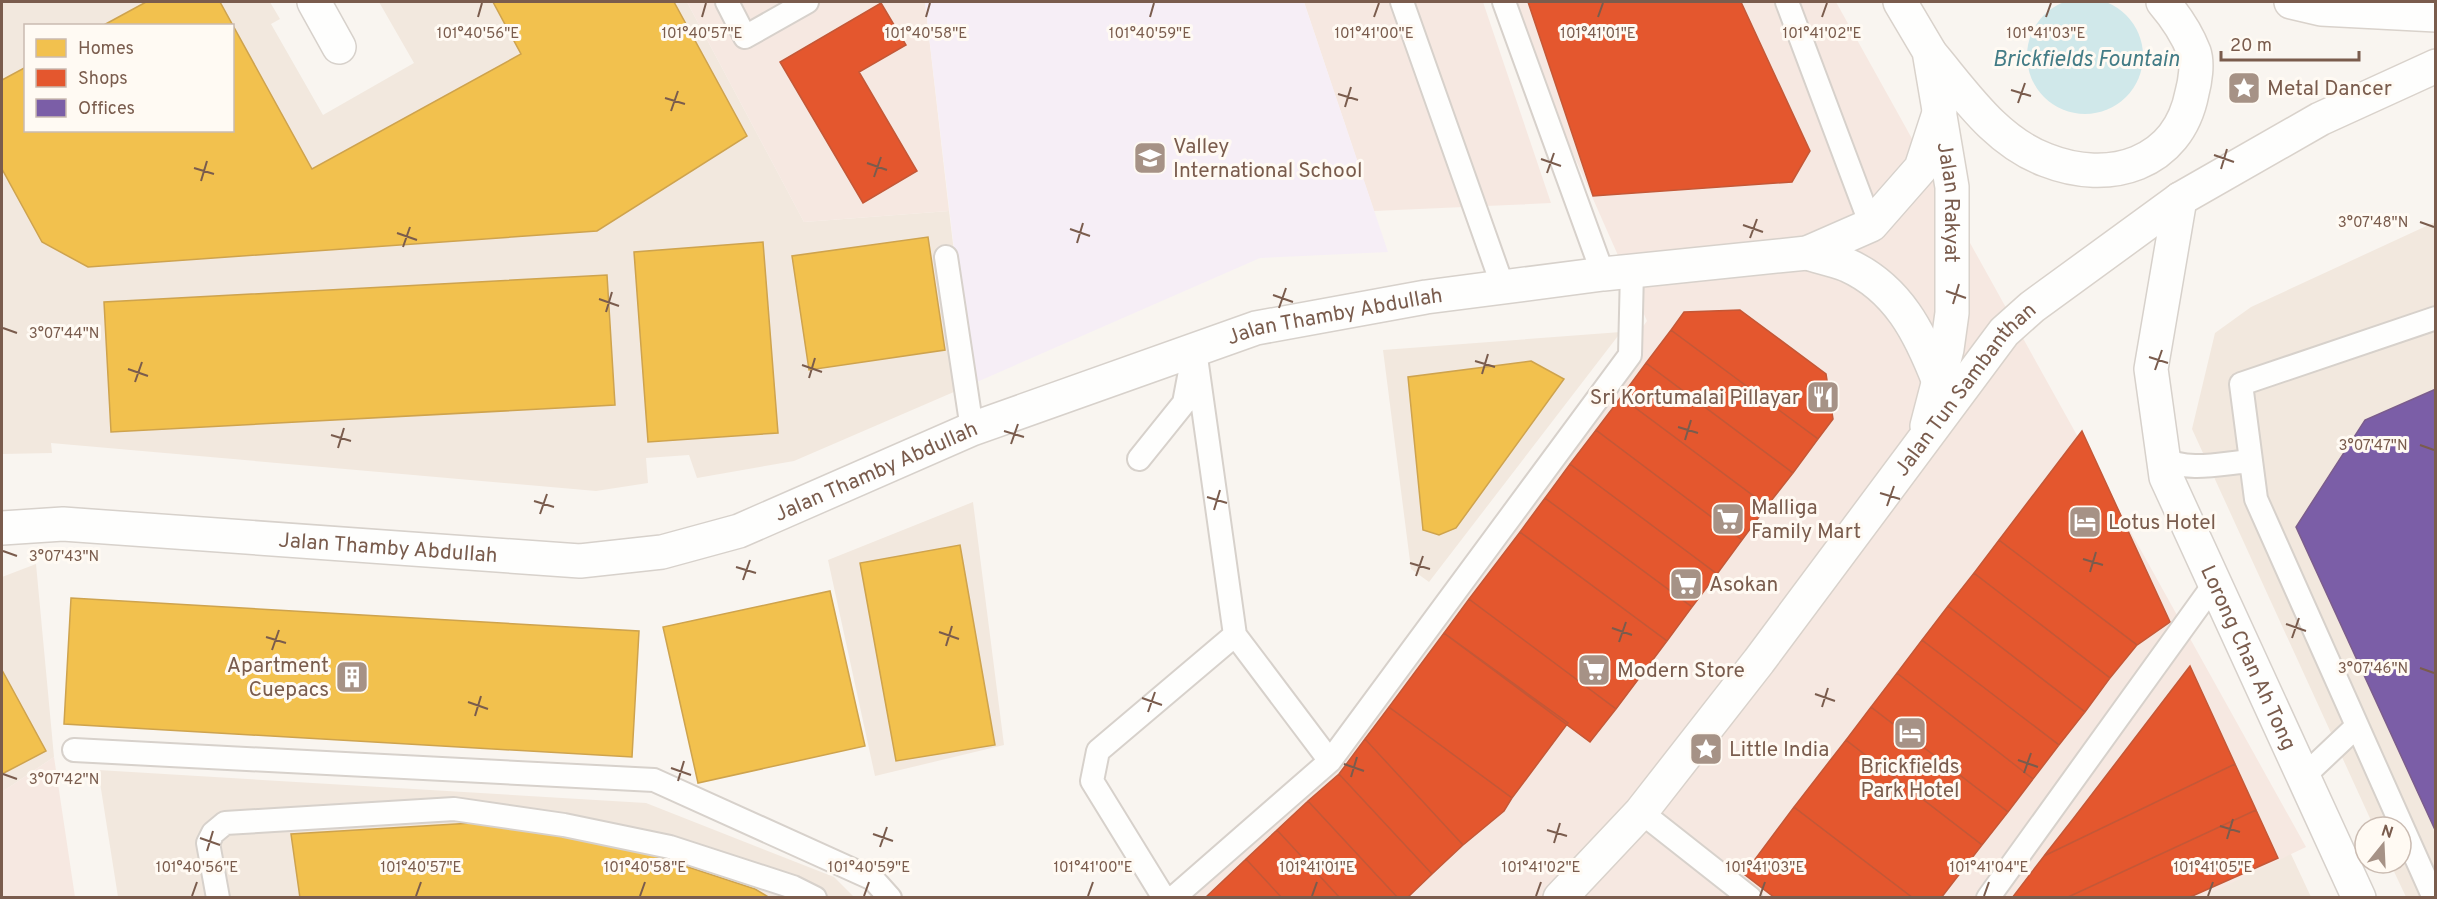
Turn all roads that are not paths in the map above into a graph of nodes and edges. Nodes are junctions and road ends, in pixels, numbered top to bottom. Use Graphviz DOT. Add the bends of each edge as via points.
graph roads {
  1 [pos="314,2"];
  2 [pos="727,2"];
  3 [pos="807,2"];
  4 [pos="1402,2"];
  5 [pos="1504,2"];
  6 [pos="1786,2"];
  7 [pos="1900,2"];
  8 [pos="2163,2"];
  9 [pos="2291,2"];
  10 [pos="2436,15"];
  11 [pos="339,47"];
  12 [pos="1929,51"];
  13 [pos="2436,66"];
  14 [pos="1940,111"];
  15 [pos="2180,199"];
  16 [pos="1871,225"];
  17 [pos="1807,253"];
  18 [pos="946,257"];
  19 [pos="1617,272"];
  20 [pos="1503,287"];
  21 [pos="2436,318"];
  22 [pos="1195,350"];
  23 [pos="1939,382"];
  24 [pos="972,429"];
  25 [pos="1922,445"];
  26 [pos="2163,458"];
  27 [pos="1139,459"];
  28 [pos="2251,461"];
  29 [pos="2,528"];
  30 [pos="2215,583"];
  31 [pos="1235,635"];
  32 [pos="2357,726"];
  33 [pos="74,750"];
  34 [pos="1330,761"];
  35 [pos="2303,777"];
  36 [pos="1641,812"];
  37 [pos="218,897"];
  38 [pos="815,897"];
  39 [pos="890,897"];
  40 [pos="1164,897"];
  41 [pos="1173,897"];
  42 [pos="1560,897"];
  43 [pos="1750,897"];
  44 [pos="1988,897"];
  45 [pos="2359,897"];
  46 [pos="2434,897"];
  1 -- 11 [label="street"];
  2 -- 3 [label="lane" via="746,37"];
  4 -- 20 [label="lane"];
  5 -- 19 [label="lane"];
  6 -- 16 [label="lane"];
  7 -- 12 [label="street, Jalan Rakyat"];
  8 -- 12 [label="street" via="2177,18 2194,53 2188,115 2170,141 2140,161 2111,172 2076,170 2044,160 2015,144 1993,127"];
  9 -- 10 [label="street" via="2321,9"];
  12 -- 14 [label="street, Jalan Rakyat"];
  13 -- 15 [label="street, Jalan Tun Sambanthan" via="2320,119"];
  14 -- 16 [label="street, Jalan Thamby Abdullah" via="1921,168"];
  14 -- 23 [label="street, Jalan Rakyat" via="1952,198 1952,313"];
  15 -- 25 [label="street, Jalan Tun Sambanthan" via="2032,307 2004,332"];
  15 -- 26 [label="street, Lorong Chan Ah Tong" via="2151,369"];
  16 -- 17 [label="street, Jalan Thamby Abdullah"];
  17 -- 19 [label="street, Jalan Thamby Abdullah"];
  17 -- 23 [label="street, Jalan Thamby Abdullah" via="1847,266 1896,300 1924,345"];
  18 -- 24 [label="lane"];
  19 -- 20 [label="street, Jalan Thamby Abdullah"];
  19 -- 34 [label="lane" via="1630,356"];
  20 -- 22 [label="street, Jalan Thamby Abdullah" via="1256,328"];
  21 -- 28 [label="lane" via="2241,384"];
  22 -- 24 [label="street, Jalan Thamby Abdullah"];
  22 -- 27 [label="lane" via="1184,403"];
  22 -- 31 [label="lane"];
  23 -- 25 [label="street, Jalan Rakyat"];
  24 -- 29 [label="street, Jalan Thamby Abdullah" via="739,531 662,552 580,561 63,524"];
  25 -- 36 [label="street, Jalan Tun Sambanthan"];
  26 -- 28 [label="lane" via="2181,465"];
  26 -- 30 [label="street, Lorong Chan Ah Tong" via="2166,477"];
  28 -- 32 [label="lane" via="2256,499"];
  30 -- 35 [label="street, Lorong Chan Ah Tong"];
  30 -- 44 [label="lane"];
  31 -- 34 [label="lane"];
  31 -- 40 [label="lane" via="1098,751 1094,765 1092,781"];
  32 -- 35 [label="lane"];
  32 -- 46 [label="lane"];
  33 -- 39 [label="lane" via="654,780 873,879"];
  34 -- 41 [label="lane"];
  35 -- 45 [label="street, Lorong Chan Ah Tong"];
  36 -- 42 [label="street, Jalan Tun Sambanthan"];
  36 -- 43 [label="lane"];
  37 -- 38 [label="lane" via="208,843 225,823 454,809 564,825 670,848"];
}
